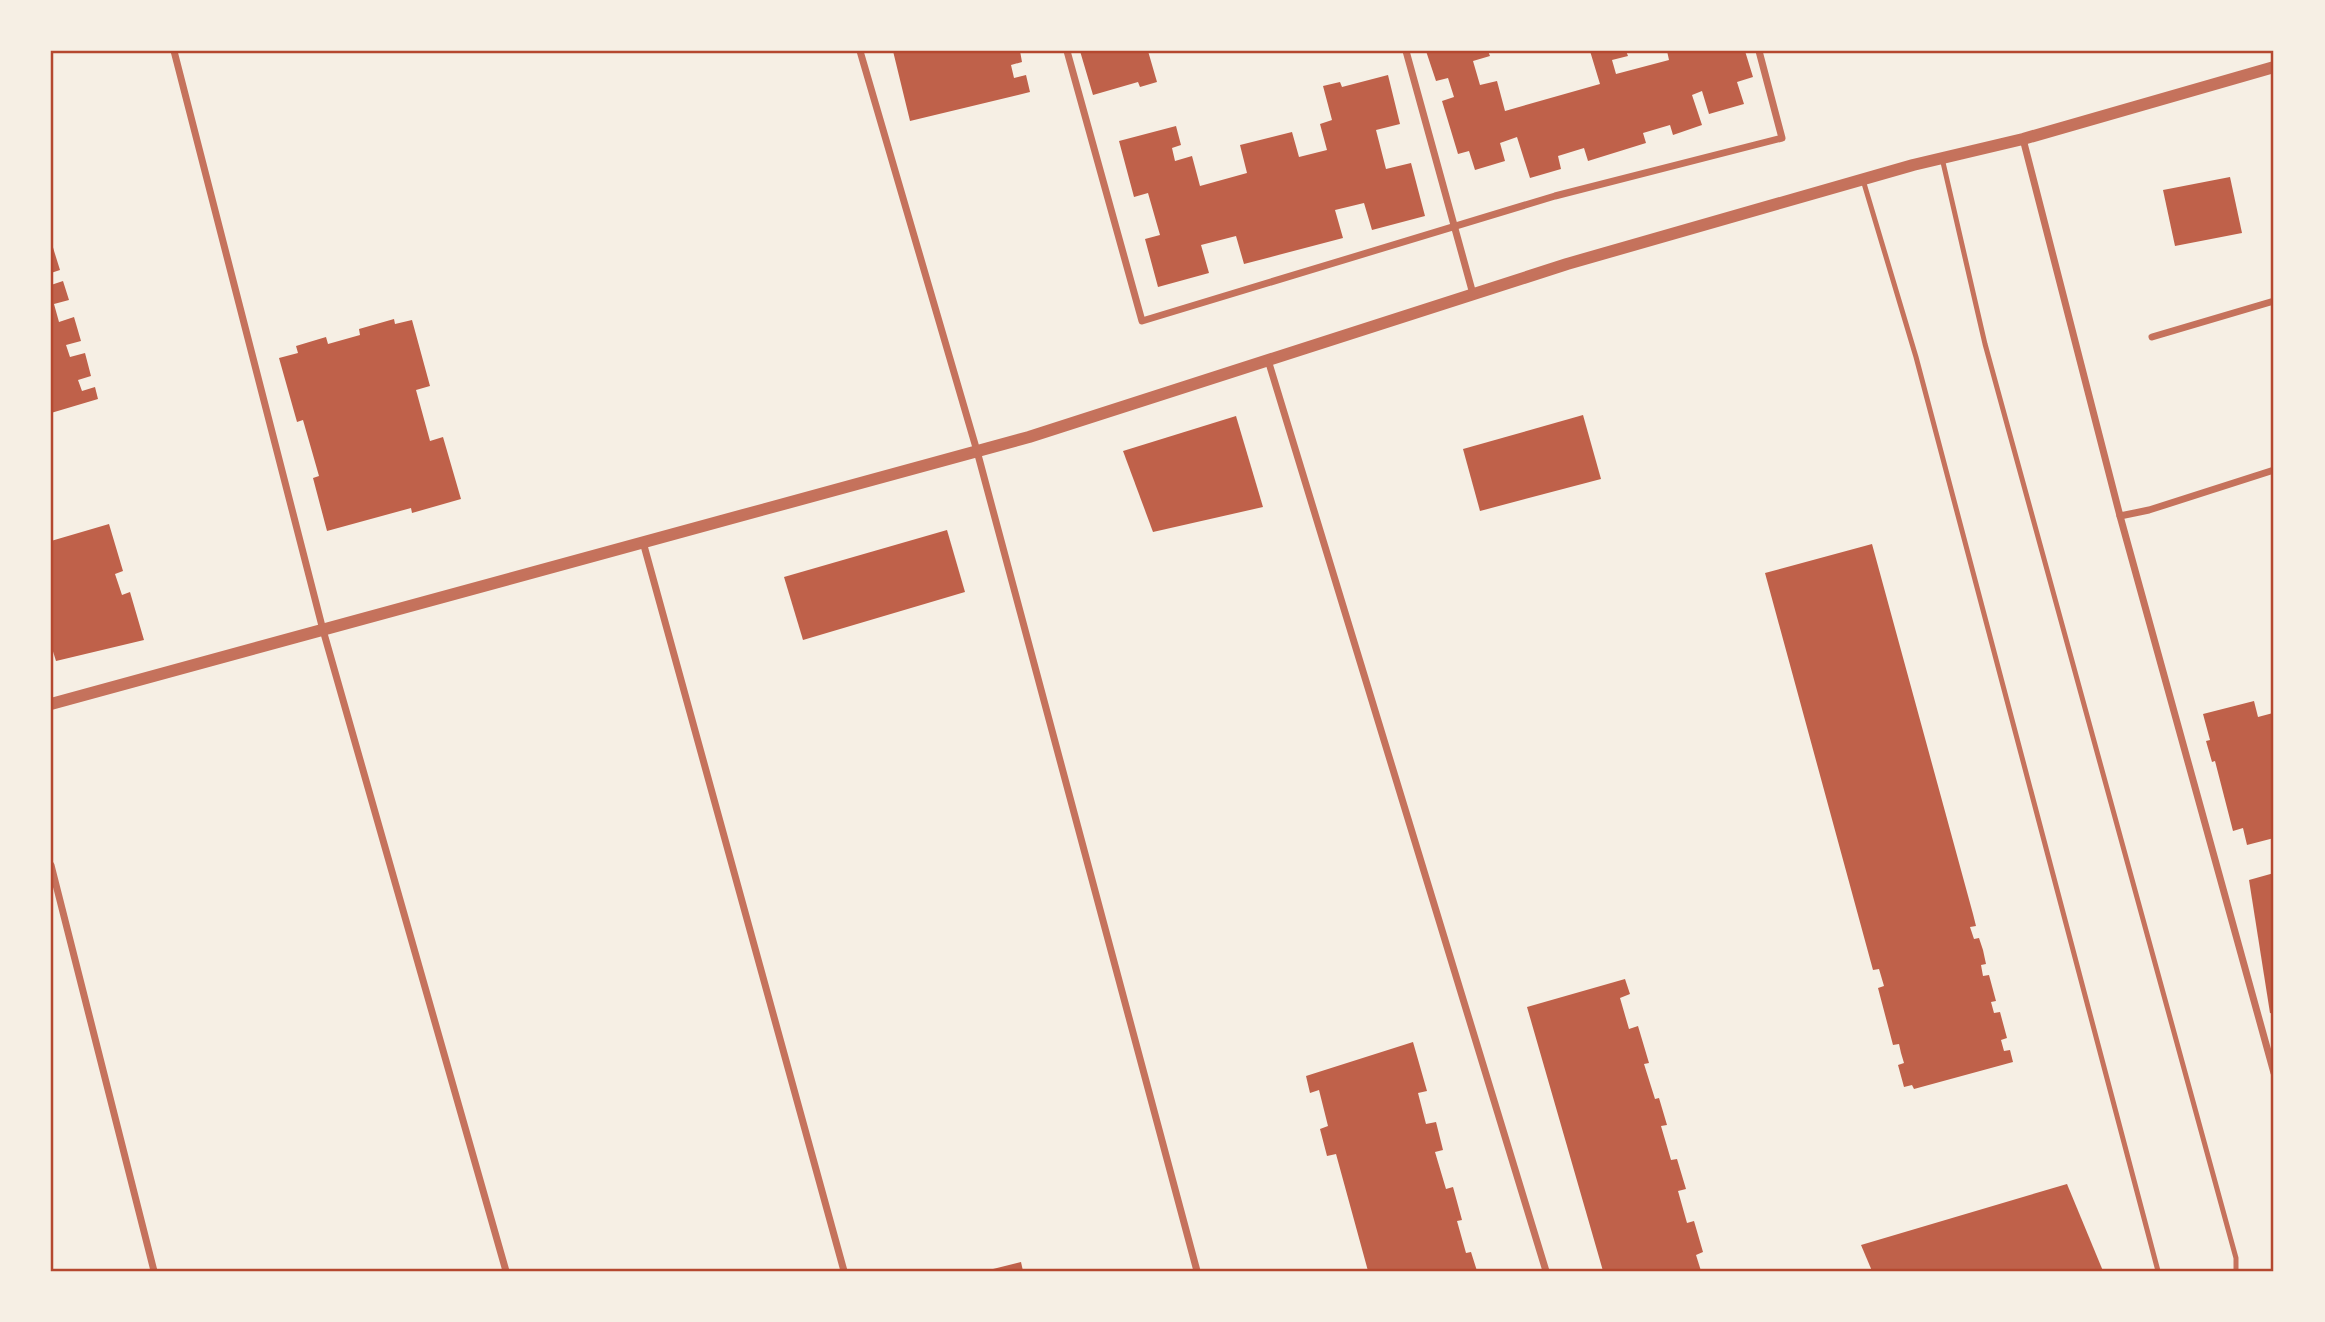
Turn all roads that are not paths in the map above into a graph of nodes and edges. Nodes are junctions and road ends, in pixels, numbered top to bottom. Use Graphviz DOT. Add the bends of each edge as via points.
graph roads {
  1 [pos="174,51"];
  2 [pos="860,51"];
  3 [pos="1067,51"];
  4 [pos="1406,51"];
  5 [pos="1759,51"];
  6 [pos="2274,67"];
  7 [pos="2023,139"];
  8 [pos="1942,158"];
  9 [pos="1863,179"];
  10 [pos="1454,227"];
  11 [pos="1474,294"];
  12 [pos="2274,301"];
  13 [pos="2152,337"];
  14 [pos="1268,360"];
  15 [pos="977,450"];
  16 [pos="2274,470"];
  17 [pos="2120,516"];
  18 [pos="643,542"];
  19 [pos="323,630"];
  20 [pos="51,704"];
  21 [pos="51,865"];
  22 [pos="2274,1073"];
  23 [pos="154,1271"];
  24 [pos="506,1271"];
  25 [pos="845,1271"];
  26 [pos="1196,1271"];
  27 [pos="1546,1271"];
  28 [pos="2158,1271"];
  29 [pos="2236,1271"];
  1 -- 19 [label="street"];
  2 -- 15 [label="street"];
  3 -- 10 [label="street" via="1142,321"];
  4 -- 10 [label="street"];
  5 -- 10 [label="street" via="1782,138"];
  6 -- 7 [label="street"];
  7 -- 8 [label="street"];
  7 -- 17 [label="street"];
  8 -- 9 [label="street"];
  8 -- 29 [label="lane" via="1985,344"];
  9 -- 11 [label="street"];
  9 -- 28 [label="lane" via="1920,371"];
  10 -- 11 [label="street"];
  11 -- 14 [label="street"];
  12 -- 13 [label="street"];
  14 -- 15 [label="street"];
  14 -- 27 [label="street"];
  15 -- 18 [label="street"];
  15 -- 26 [label="street"];
  16 -- 17 [label="street"];
  17 -- 22 [label="street"];
  18 -- 19 [label="street"];
  18 -- 25 [label="street"];
  19 -- 20 [label="street"];
  19 -- 24 [label="street"];
  21 -- 23 [label="street"];
}
